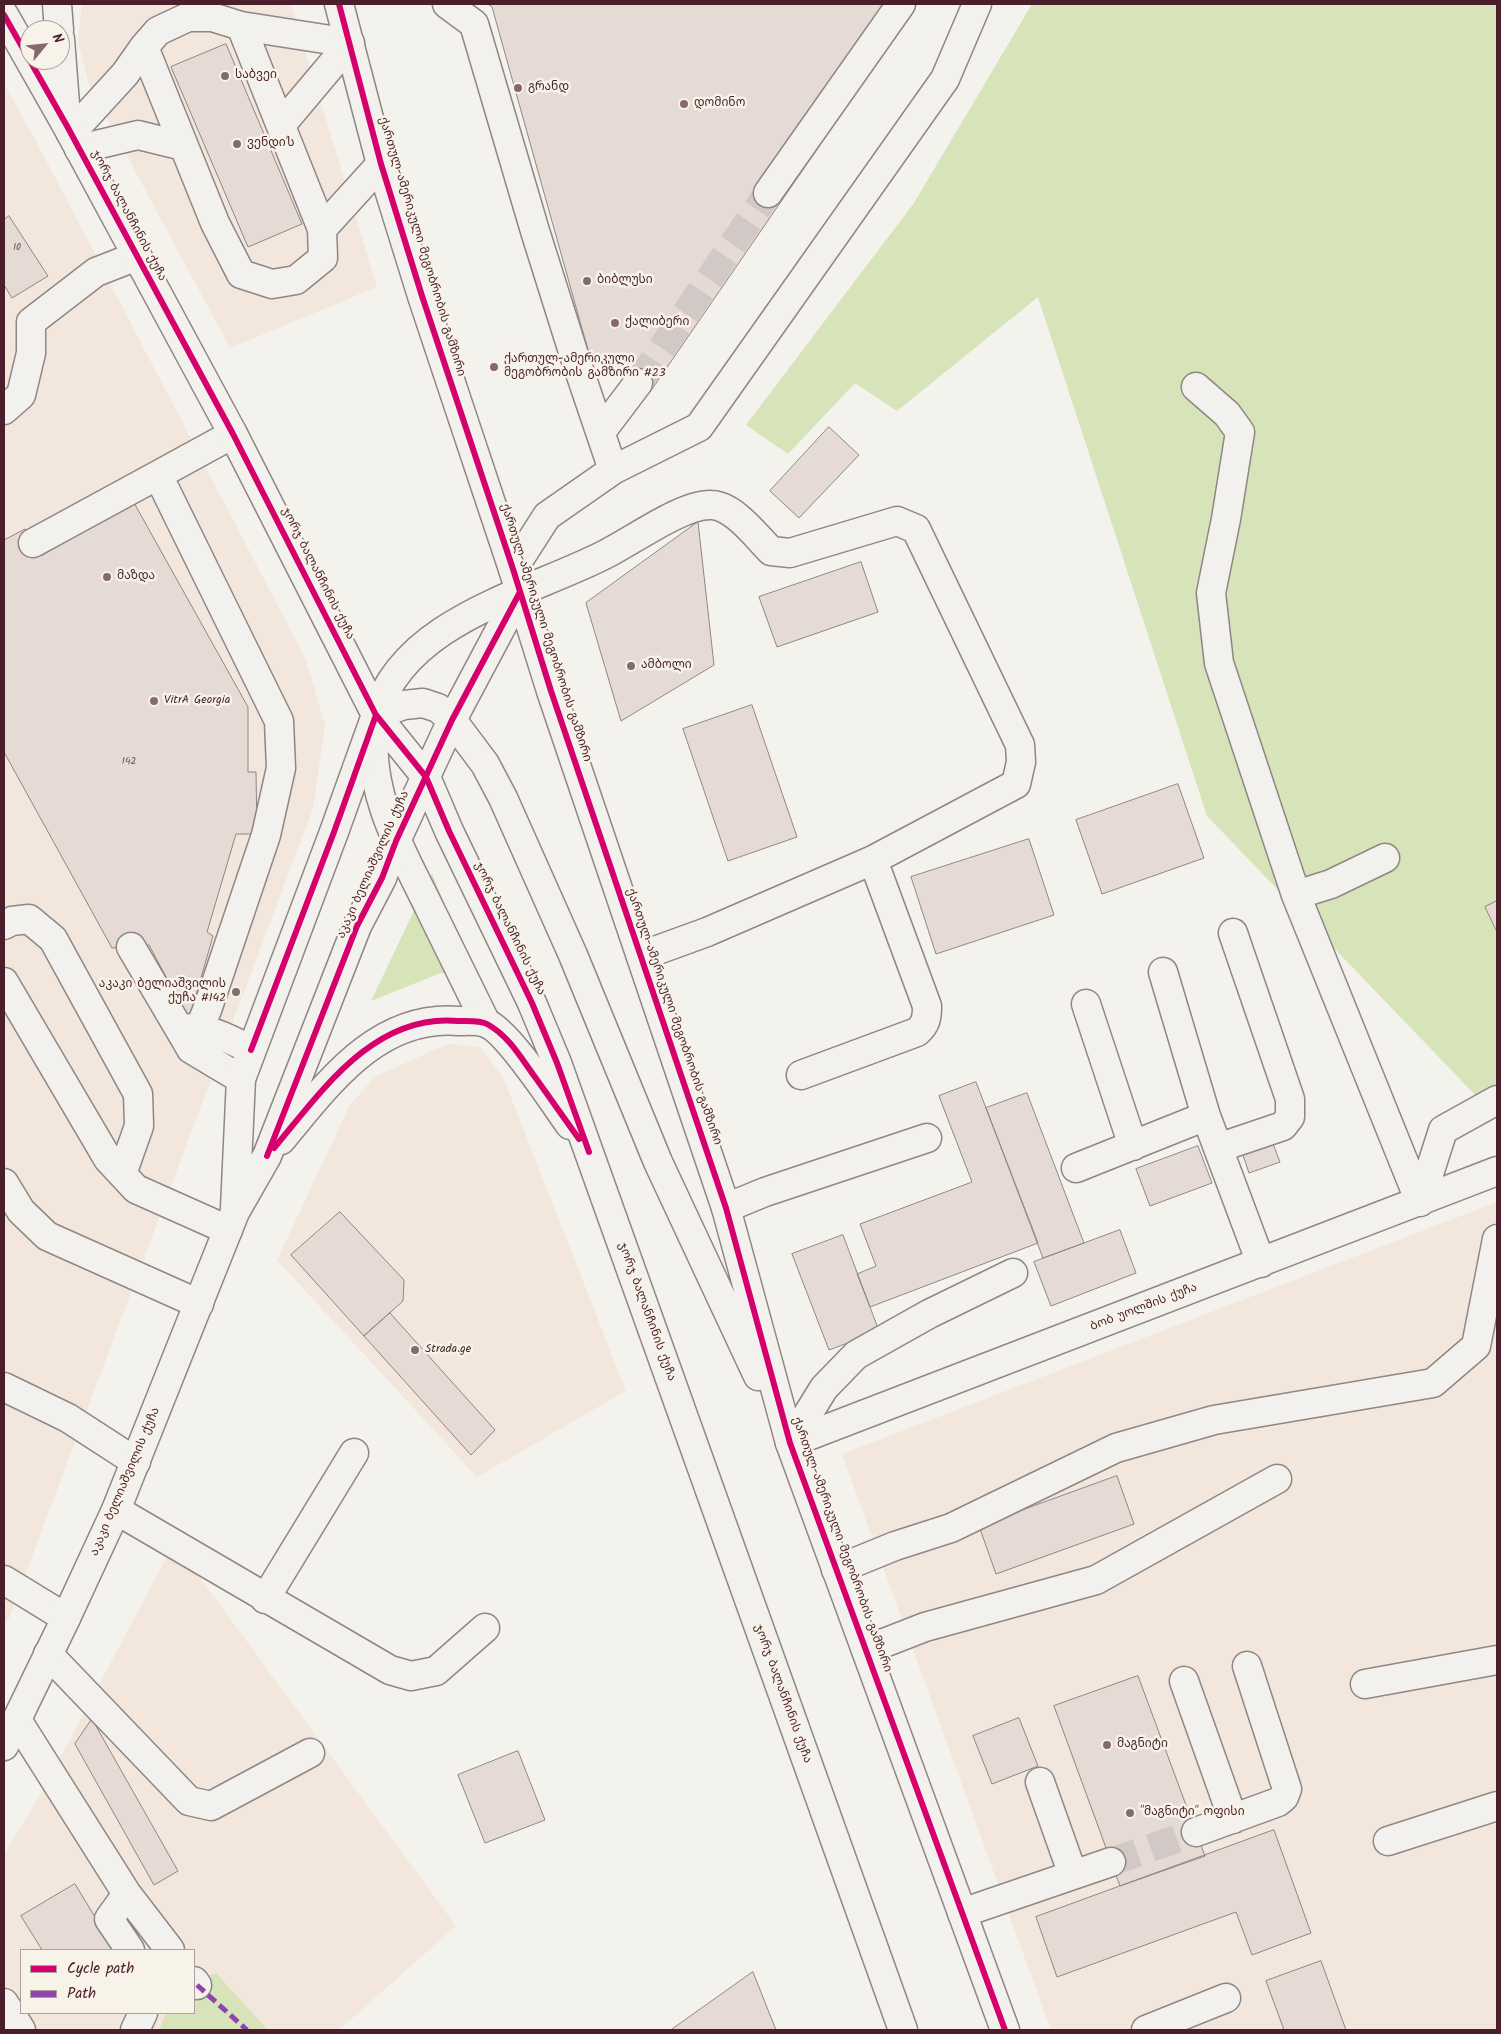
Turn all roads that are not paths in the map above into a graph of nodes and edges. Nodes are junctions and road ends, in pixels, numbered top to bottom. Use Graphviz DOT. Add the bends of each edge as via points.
graph roads {
  1 [pos="57,4"];
  2 [pos="339,4"];
  3 [pos="447,4"];
  4 [pos="901,4"];
  5 [pos="977,4"];
  6 [pos="4,15"];
  7 [pos="58,20"];
  8 [pos="241,26"];
  9 [pos="350,43"];
  10 [pos="144,47"];
  11 [pos="64,70"];
  12 [pos="281,125"];
  13 [pos="73,136"];
  14 [pos="183,146"];
  15 [pos="381,164"];
  16 [pos="768,193"];
  17 [pos="322,228"];
  18 [pos="137,256"];
  19 [pos="638,383"];
  20 [pos="1196,386"];
  21 [pos="4,410"];
  22 [pos="601,432"];
  23 [pos="233,434"];
  24 [pos="612,470"];
  25 [pos="158,475"];
  26 [pos="33,542"];
  27 [pos="516,581"];
  28 [pos="376,715"];
  29 [pos="452,720"];
  30 [pos="426,777"];
  31 [pos="396,841"];
  32 [pos="1385,858"];
  33 [pos="873,860"];
  34 [pos="1296,895"];
  35 [pos="5,922"];
  36 [pos="1233,933"];
  37 [pos="131,946"];
  38 [pos="641,956"];
  39 [pos="1163,972"];
  40 [pos="4,982"];
  41 [pos="1086,1004"];
  42 [pos="486,1023"];
  43 [pos="190,1035"];
  44 [pos="251,1050"];
  45 [pos="801,1075"];
  46 [pos="241,1079"];
  47 [pos="1497,1100"];
  48 [pos="1206,1116"];
  49 [pos="927,1138"];
  50 [pos="1133,1146"];
  51 [pos="1218,1148"];
  52 [pos="589,1152"];
  53 [pos="267,1156"];
  54 [pos="1076,1168"];
  55 [pos="1497,1172"];
  56 [pos="122,1174"];
  57 [pos="4,1183"];
  58 [pos="1420,1202"];
  59 [pos="726,1208"];
  60 [pos="232,1221"];
  61 [pos="1497,1239"];
  62 [pos="1261,1263"];
  63 [pos="1013,1274"];
  64 [pos="199,1304"];
  65 [pos="4,1386"];
  66 [pos="790,1443"];
  67 [pos="354,1453"];
  68 [pos="136,1462"];
  69 [pos="1276,1479"];
  70 [pos="116,1510"];
  71 [pos="836,1570"];
  72 [pos="4,1580"];
  73 [pos="265,1599"];
  74 [pos="66,1618"];
  75 [pos="485,1628"];
  76 [pos="866,1650"];
  77 [pos="48,1654"];
  78 [pos="1497,1660"];
  79 [pos="1246,1666"];
  80 [pos="1184,1681"];
  81 [pos="1365,1684"];
  82 [pos="16,1720"];
  83 [pos="4,1746"];
  84 [pos="310,1753"];
  85 [pos="1040,1782"];
  86 [pos="1497,1806"];
  87 [pos="1232,1819"];
  88 [pos="1196,1832"];
  89 [pos="1388,1841"];
  90 [pos="1111,1862"];
  91 [pos="1073,1875"];
  92 [pos="127,1894"];
  93 [pos="962,1913"];
  94 [pos="129,1949"];
  95 [pos="169,1949"];
  96 [pos="1226,1998"];
  97 [pos="4,2003"];
  98 [pos="143,2014"];
  99 [pos="21,2030"];
  100 [pos="135,2030"];
  101 [pos="903,2030"];
  102 [pos="1005,2030"];
  103 [pos="1146,2030"];
  1 -- 7 [label="main road"];
  2 -- 9 [label="main road, ქართულ-ამერიკული მეგობრობის გამზირი"];
  3 -- 22 [label="main road" via="474,24 535,232"];
  4 -- 16 [label="main road"];
  5 -- 24 [label="main road, აკაკი ბელიაშვილის ქუჩა" via="945,79 699,427"];
  6 -- 13 [label="main road, ჯორჯ ბალანჩინის ქუჩა"];
  8 -- 9 [label="main road"];
  8 -- 10 [label="main road" via="212,16 188,17 158,31"];
  8 -- 12 [label="main road"];
  9 -- 12 [label="main road"];
  9 -- 15 [label="main road, ქართულ-ამერიკული მეგობრობის გამზირი"];
  10 -- 13 [label="main road" via="126,74"];
  10 -- 14 [label="main road"];
  11 -- 13 [label="main road"];
  12 -- 17 [label="main road"];
  13 -- 14 [label="main road" via="138,135"];
  13 -- 18 [label="main road, ჯორჯ ბალანჩინის ქუჩა"];
  14 -- 17 [label="main road" via="215,223 241,274 272,284 296,280 323,258"];
  15 -- 17 [label="main road"];
  15 -- 27 [label="main road, ქართულ-ამერიკული მეგობრობის გამზირი"];
  18 -- 21 [label="main road" via="96,272 32,322 31,353 21,395"];
  18 -- 23 [label="main road, ჯორჯ ბალანჩინის ქუჩა"];
  19 -- 22 [label="main road"];
  20 -- 34 [label="main road" via="1228,414 1240,432 1211,593 1219,663"];
  22 -- 24 [label="main road"];
  23 -- 25 [label="main road"];
  23 -- 28 [label="main road, ჯორჯ ბალანჩინის ქუჩა"];
  24 -- 27 [label="main road, აკაკი ბელიაშვილის ქუჩა" via="547,516"];
  25 -- 26 [label="main road"];
  25 -- 43 [label="main road" via="279,721 280,768 266,835"];
  27 -- 28 [label="main road" via="421,648 392,678"];
  27 -- 29 [label="main road, აკაკი ბელიაშვილის ქუჩა"];
  27 -- 33 [label="main road" via="602,556 684,511 711,504 731,510 771,551 790,553 897,521 916,529 1020,745 1021,762 1016,784"];
  27 -- 38 [label="main road, ქართულ-ამერიკული მეგობრობის გამზირი"];
  28 -- 29 [label="main road" via="404,705 423,703 438,708"];
  28 -- 30 [label="main road, ჯორჯ ბალანჩინის ქუჩა"];
  28 -- 31 [label="main road" via="373,750 376,778"];
  28 -- 44 [label="main road, აკაკი ბელიაშვილის ქუჩა"];
  29 -- 30 [label="main road, აკაკი ბელიაშვილის ქუჩა"];
  29 -- 66 [label="main road" via="485,764 503,798 573,955 658,1162"];
  30 -- 31 [label="main road, აკაკი ბელიაშვილის ქუჩა"];
  30 -- 52 [label="main road, ჯორჯ ბალანჩინის ქუჩა" via="532,1003"];
  31 -- 42 [label="main road"];
  31 -- 53 [label="main road, აკაკი ბელიაშვილის ქუჩა" via="382,878 357,926"];
  32 -- 34 [label="main road" via="1331,884"];
  33 -- 38 [label="main road" via="707,932"];
  33 -- 45 [label="main road" via="927,1006 927,1018 917,1032"];
  34 -- 58 [label="main road"];
  35 -- 56 [label="main road" via="29,919 53,939 138,1094 139,1126"];
  36 -- 51 [label="main road" via="1290,1099 1290,1116 1283,1126"];
  37 -- 43 [label="main road"];
  38 -- 59 [label="main road, ქართულ-ამერიკული მეგობრობის გამზირი"];
  39 -- 48 [label="main road"];
  40 -- 56 [label="main road" via="108,1159"];
  41 -- 50 [label="main road"];
  42 -- 52 [label="main road" via="507,1039"];
  42 -- 53 [label="main road" via="439,1019 407,1026 379,1041 335,1076"];
  43 -- 44 [label="main road" via="225,1036"];
  43 -- 46 [label="main road"];
  44 -- 46 [label="main road, აკაკი ბელიაშვილის ქუჩა"];
  46 -- 60 [label="main road, აკაკი ბელიაშვილის ქუჩა"];
  47 -- 58 [label="main road" via="1443,1130"];
  48 -- 50 [label="main road"];
  48 -- 51 [label="main road"];
  49 -- 59 [label="main road"];
  50 -- 54 [label="main road"];
  51 -- 62 [label="main road"];
  52 -- 101 [label="main road, ჯორჯ ბალანჩინის ქუჩა"];
  53 -- 60 [label="main road, აკაკი ბელიაშვილის ქუჩა"];
  55 -- 58 [label="main road, ბობ უოლშის ქუჩა"];
  56 -- 60 [label="main road" via="136,1190"];
  57 -- 64 [label="main road" via="21,1211 47,1236"];
  58 -- 62 [label="main road, ბობ უოლშის ქუჩა"];
  59 -- 66 [label="main road, ქართულ-ამერიკული მეგობრობის გამზირი"];
  60 -- 64 [label="main road, აკაკი ბელიაშვილის ქუჩა"];
  61 -- 71 [label="main road" via="1476,1346 1433,1383 1214,1420 1116,1448 951,1528"];
  62 -- 66 [label="main road, ბობ უოლშის ქუჩა"];
  63 -- 66 [label="main road" via="928,1314 856,1355 824,1388"];
  64 -- 68 [label="main road, აკაკი ბელიაშვილის ქუჩა"];
  65 -- 68 [label="main road" via="68,1418"];
  66 -- 71 [label="main road, ქართულ-ამერიკული მეგობრობის გამზირი"];
  67 -- 73 [label="main road"];
  68 -- 70 [label="main road, აკაკი ბელიაშვილის ქუჩა"];
  69 -- 76 [label="main road" via="1096,1580 925,1627"];
  70 -- 73 [label="main road"];
  70 -- 74 [label="main road, აკაკი ბელიაშვილის ქუჩა"];
  71 -- 76 [label="main road, ქართულ-ამერიკული მეგობრობის გამზირი"];
  72 -- 74 [label="main road"];
  73 -- 75 [label="main road" via="390,1670 411,1676 436,1671"];
  74 -- 77 [label="main road, აკაკი ბელიაშვილის ქუჩა"];
  76 -- 93 [label="main road, ქართულ-ამერიკული მეგობრობის გამზირი"];
  77 -- 82 [label="main road, აკაკი ბელიაშვილის ქუჩა"];
  77 -- 84 [label="main road" via="189,1801 211,1806"];
  78 -- 81 [label="main road"];
  79 -- 87 [label="main road" via="1287,1789 1284,1798 1278,1802"];
  80 -- 87 [label="main road"];
  82 -- 83 [label="main road, აკაკი ბელიაშვილის ქუჩა"];
  82 -- 92 [label="main road"];
  85 -- 91 [label="main road"];
  86 -- 89 [label="main road"];
  87 -- 88 [label="main road"];
  90 -- 91 [label="main road"];
  91 -- 93 [label="main road"];
  92 -- 94 [label="main road" via="110,1919"];
  92 -- 95 [label="main road"];
  93 -- 102 [label="main road, ქართულ-ამერიკული მეგობრობის გამზირი"];
  96 -- 103 [label="main road"];
  97 -- 99 [label="main road"];
  98 -- 100 [label="main road"];
}
